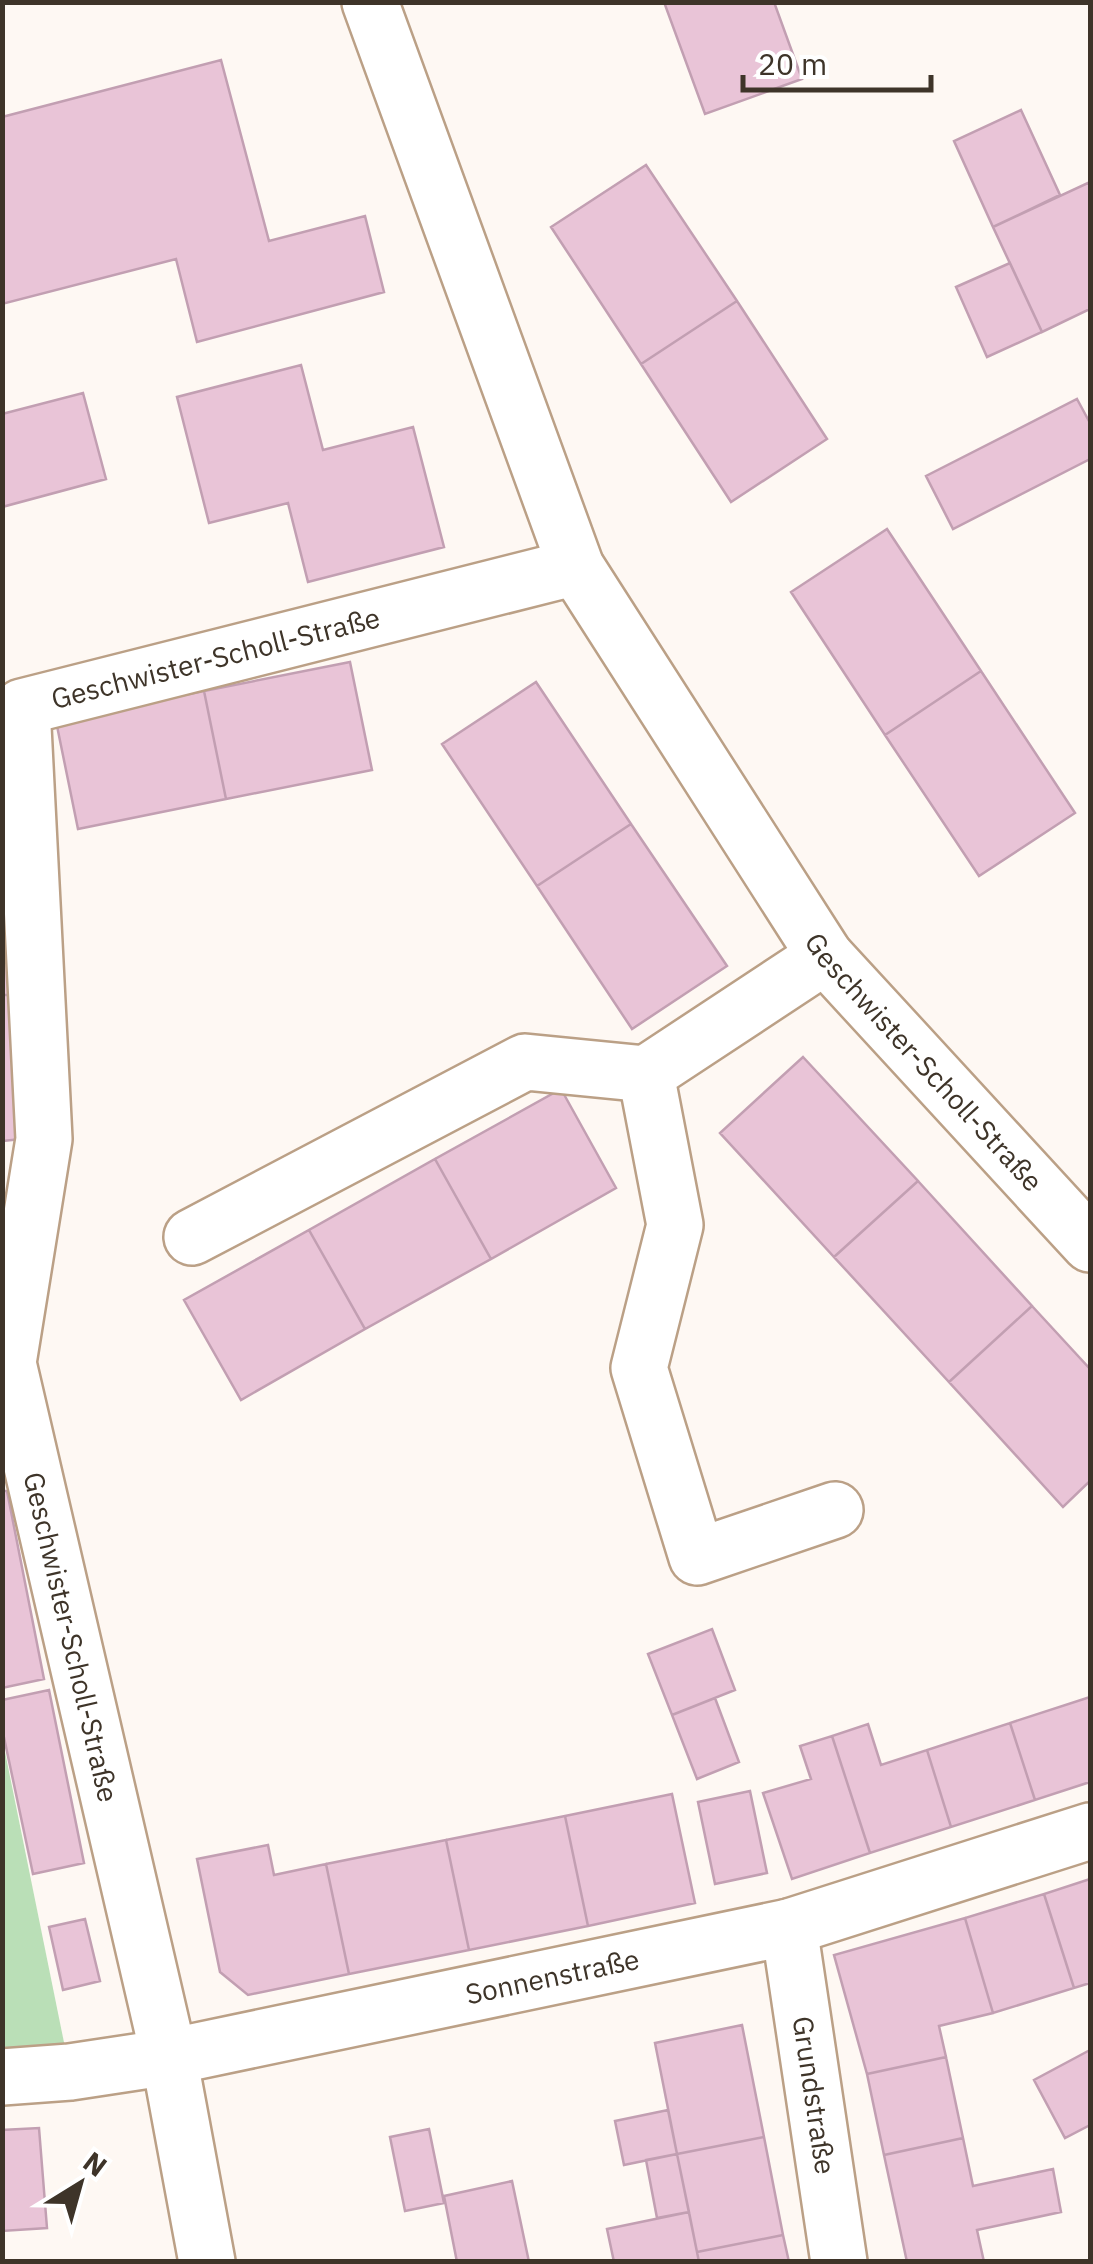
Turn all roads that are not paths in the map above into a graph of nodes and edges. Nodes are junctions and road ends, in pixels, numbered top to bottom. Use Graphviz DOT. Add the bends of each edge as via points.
graph roads {
  1 [pos="370,2"];
  2 [pos="576,567"];
  3 [pos="825,956"];
  4 [pos="646,1074"];
  5 [pos="192,1238"];
  6 [pos="1090,1244"];
  7 [pos="835,1510"];
  8 [pos="1090,1831"];
  9 [pos="790,1927"];
  10 [pos="169,2058"];
  11 [pos="2,2076"];
  12 [pos="207,2262"];
  13 [pos="839,2262"];
  1 -- 2 [label="street, Geschwister-Scholl-Straße"];
  2 -- 3 [label="street, Geschwister-Scholl-Straße"];
  2 -- 10 [label="street, Geschwister-Scholl-Straße" via="22,707 44,1139 8,1364"];
  3 -- 4 [label="street"];
  3 -- 6 [label="street, Geschwister-Scholl-Straße"];
  4 -- 5 [label="street" via="525,1062"];
  4 -- 7 [label="street" via="675,1225 638,1368 697,1557"];
  8 -- 9 [label="street, Sonnenstraße"];
  9 -- 10 [label="street, Sonnenstraße"];
  9 -- 13 [label="street, Grundstraße"];
  10 -- 11 [label="street, Sonnenstraße"];
  10 -- 12 [label="street"];
}
